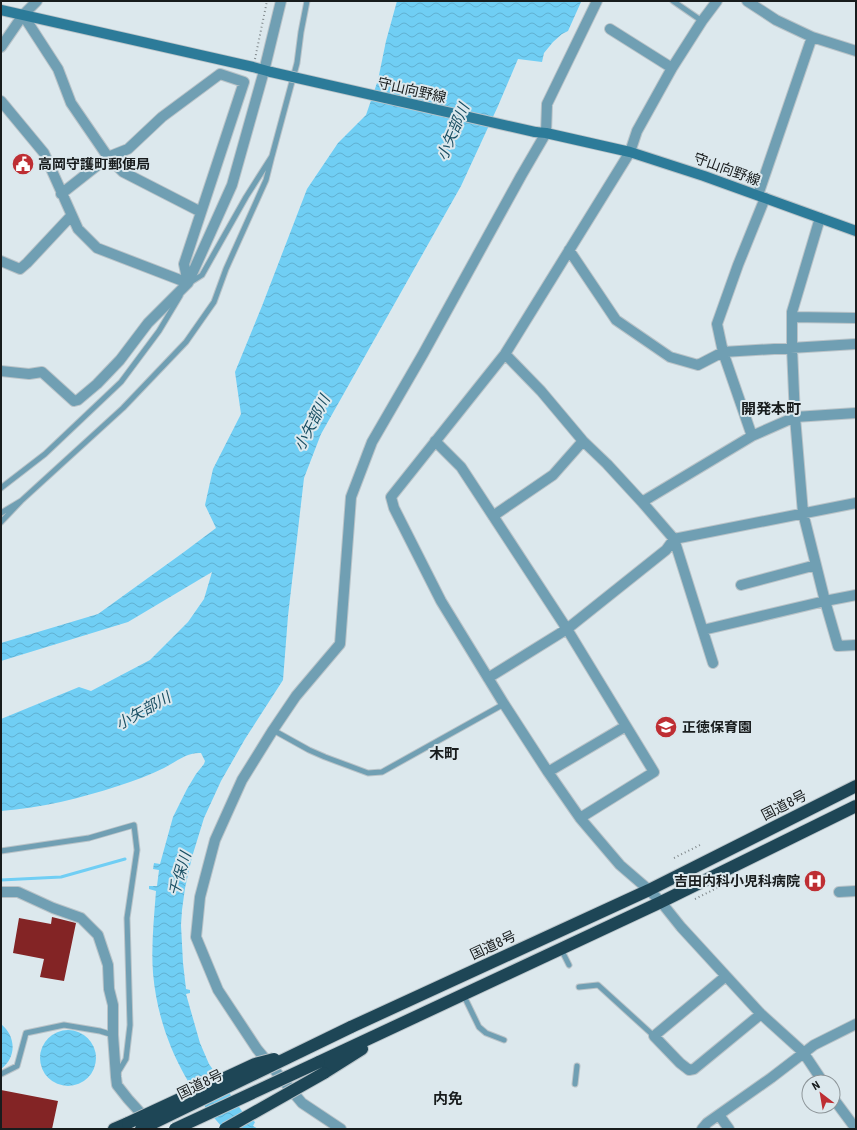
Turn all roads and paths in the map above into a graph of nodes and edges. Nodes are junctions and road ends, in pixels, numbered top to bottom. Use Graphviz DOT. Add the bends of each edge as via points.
graph roads {
  1 [pos="37,1"];
  2 [pos="267,1"];
  3 [pos="281,1"];
  4 [pos="307,1"];
  5 [pos="597,1"];
  6 [pos="673,1"];
  7 [pos="717,1"];
  8 [pos="747,1"];
  9 [pos="1,10"];
  10 [pos="23,15"];
  11 [pos="702,21"];
  12 [pos="610,29"];
  13 [pos="812,37"];
  14 [pos="1,47"];
  15 [pos="856,51"];
  16 [pos="255,59"];
  17 [pos="672,68"];
  18 [pos="267,71"];
  19 [pos="1,101"];
  20 [pos="546,133"];
  21 [pos="630,152"];
  22 [pos="272,156"];
  23 [pos="108,157"];
  24 [pos="62,194"];
  25 [pos="762,197"];
  26 [pos="201,212"];
  27 [pos="71,216"];
  28 [pos="820,218"];
  29 [pos="856,231"];
  30 [pos="569,250"];
  31 [pos="1,261"];
  32 [pos="188,283"];
  33 [pos="792,317"];
  34 [pos="856,318"];
  35 [pos="856,344"];
  36 [pos="792,348"];
  37 [pos="723,352"];
  38 [pos="505,354"];
  39 [pos="1,371"];
  40 [pos="856,413"];
  41 [pos="795,417"];
  42 [pos="752,436"];
  43 [pos="435,441"];
  44 [pos="583,441"];
  45 [pos="1,488"];
  46 [pos="21,502"];
  47 [pos="642,502"];
  48 [pos="856,503"];
  49 [pos="1,513"];
  50 [pos="803,513"];
  51 [pos="493,516"];
  52 [pos="1,522"];
  53 [pos="674,539"];
  54 [pos="816,565"];
  55 [pos="741,585"];
  56 [pos="856,595"];
  57 [pos="825,601"];
  58 [pos="567,629"];
  59 [pos="703,630"];
  60 [pos="856,645"];
  61 [pos="713,663"];
  62 [pos="488,678"];
  63 [pos="504,704"];
  64 [pos="626,726"];
  65 [pos="273,730"];
  66 [pos="548,772"];
  67 [pos="856,786"];
  68 [pos="856,806"];
  69 [pos="580,818"];
  70 [pos="700,845"];
  71 [pos="1,851"];
  72 [pos="674,858"];
  73 [pos="721,886"];
  74 [pos="649,890"];
  75 [pos="856,891"];
  76 [pos="1,892"];
  77 [pos="839,892"];
  78 [pos="695,899"];
  79 [pos="661,902"];
  80 [pos="561,948"];
  81 [pos="569,965"];
  82 [pos="726,976"];
  83 [pos="580,987"];
  84 [pos="463,994"];
  85 [pos="760,1014"];
  86 [pos="856,1024"];
  87 [pos="113,1035"];
  88 [pos="654,1036"];
  89 [pos="504,1040"];
  90 [pos="303,1051"];
  91 [pos="804,1052"];
  92 [pos="577,1066"];
  93 [pos="322,1068"];
  94 [pos="1,1074"];
  95 [pos="818,1074"];
  96 [pos="116,1076"];
  97 [pos="575,1084"];
  98 [pos="841,1109"];
  99 [pos="719,1115"];
  100 [pos="114,1129"];
  101 [pos="141,1129"];
  102 [pos="155,1129"];
  103 [pos="176,1129"];
  104 [pos="224,1129"];
  105 [pos="341,1129"];
  106 [pos="702,1129"];
  107 [pos="729,1129"];
  108 [pos="856,1129"];
  1 -- 10 [label="street"];
  2 -- 16 [label="path"];
  3 -- 18 [label="street"];
  4 -- 22 [label="lane" via="297,63"];
  5 -- 20 [label="street" via="547,104"];
  6 -- 11 [label="lane"];
  7 -- 11 [label="street"];
  8 -- 13 [label="street" via="776,20"];
  9 -- 10 [label="main road, 守山向野線"];
  10 -- 14 [label="street"];
  10 -- 18 [label="main road, 守山向野線"];
  10 -- 23 [label="street" via="58,69 71,103"];
  11 -- 17 [label="street"];
  12 -- 17 [label="street"];
  13 -- 15 [label="street"];
  13 -- 25 [label="street"];
  17 -- 21 [label="street" via="637,131"];
  18 -- 20 [label="main road, 守山向野線, bridge"];
  18 -- 32 [label="street" via="232,185"];
  19 -- 24 [label="street" via="44,153"];
  20 -- 21 [label="main road, 守山向野線"];
  20 -- 65 [label="street" via="372,442 351,498 340,644 296,696"];
  21 -- 25 [label="main road, 守山向野線"];
  21 -- 30 [label="street"];
  22 -- 32 [label="lane" via="202,275"];
  22 -- 46 [label="lane" via="266,180 214,302 186,342 123,408"];
  23 -- 24 [label="street"];
  23 -- 26 [label="street" via="123,172"];
  23 -- 26 [label="street" via="128,149 162,117 220,74 244,82"];
  24 -- 27 [label="street"];
  25 -- 28 [label="main road, 守山向野線"];
  25 -- 37 [label="street" via="718,324"];
  26 -- 32 [label="street" via="184,264"];
  27 -- 31 [label="street" via="20,269"];
  27 -- 32 [label="street" via="78,229 97,248"];
  28 -- 29 [label="main road, 守山向野線"];
  28 -- 33 [label="street"];
  30 -- 37 [label="street" via="616,320 670,357 698,365"];
  30 -- 38 [label="street"];
  32 -- 39 [label="street" via="148,323 120,360 78,400 74,401 42,372 29,374"];
  32 -- 45 [label="lane" via="159,331 121,382 45,454"];
  33 -- 34 [label="street"];
  33 -- 36 [label="street"];
  35 -- 36 [label="street"];
  36 -- 37 [label="street"];
  36 -- 41 [label="street"];
  37 -- 42 [label="street"];
  38 -- 43 [label="street"];
  38 -- 44 [label="street" via="541,391"];
  40 -- 41 [label="street"];
  41 -- 42 [label="street"];
  41 -- 50 [label="street"];
  42 -- 47 [label="street"];
  43 -- 51 [label="street" via="461,467"];
  43 -- 62 [label="street" via="392,497 394,508 441,601"];
  44 -- 47 [label="street"];
  44 -- 51 [label="street" via="553,475"];
  46 -- 49 [label="lane"];
  46 -- 52 [label="lane"];
  47 -- 53 [label="street"];
  48 -- 50 [label="street"];
  50 -- 53 [label="street"];
  50 -- 54 [label="street"];
  51 -- 58 [label="street"];
  53 -- 58 [label="street" via="666,550"];
  53 -- 59 [label="street"];
  54 -- 55 [label="street"];
  54 -- 57 [label="street"];
  56 -- 57 [label="street"];
  57 -- 59 [label="street"];
  57 -- 60 [label="street" via="838,646"];
  58 -- 62 [label="street"];
  58 -- 64 [label="street"];
  59 -- 61 [label="street"];
  62 -- 63 [label="street"];
  63 -- 65 [label="lane" via="382,772 368,773 325,757"];
  63 -- 66 [label="street"];
  64 -- 66 [label="street"];
  64 -- 69 [label="street" via="654,772"];
  65 -- 105 [label="street" via="242,780 215,840 200,897 196,937 218,990 257,1049 302,1103"];
  66 -- 69 [label="street"];
  67 -- 74 [label="highway, 国道8号"];
  68 -- 79 [label="highway"];
  69 -- 74 [label="street" via="620,865"];
  70 -- 72 [label="path"];
  71 -- 96 [label="lane" via="89,838 134,825 137,850 126,918 130,1025 126,1058"];
  73 -- 78 [label="path"];
  74 -- 79 [label="street"];
  74 -- 90 [label="highway, 国道8号, bridge"];
  75 -- 77 [label="street"];
  76 -- 87 [label="street" via="18,892 81,918 98,935 108,965 113,1005"];
  79 -- 80 [label="highway"];
  79 -- 82 [label="street"];
  80 -- 81 [label="lane"];
  80 -- 84 [label="highway"];
  82 -- 85 [label="street"];
  82 -- 88 [label="street" via="663,1025"];
  83 -- 88 [label="lane" via="598,985"];
  84 -- 89 [label="lane" via="479,1027 486,1033"];
  84 -- 93 [label="highway" via="398,1025"];
  85 -- 88 [label="street" via="694,1069 689,1070 680,1063"];
  85 -- 91 [label="street"];
  86 -- 91 [label="street" via="814,1044"];
  87 -- 94 [label="lane" via="64,1025 26,1033 17,1066"];
  87 -- 96 [label="street"];
  90 -- 100 [label="highway, bridge" via="255,1064"];
  90 -- 101 [label="highway, 国道8号, bridge"];
  91 -- 95 [label="street"];
  91 -- 99 [label="street"];
  92 -- 97 [label="lane"];
  93 -- 103 [label="highway, bridge"];
  93 -- 104 [label="highway, bridge"];
  96 -- 102 [label="street" via="121,1091"];
  98 -- 108 [label="street"];
  99 -- 106 [label="street"];
  99 -- 107 [label="street"];
}
